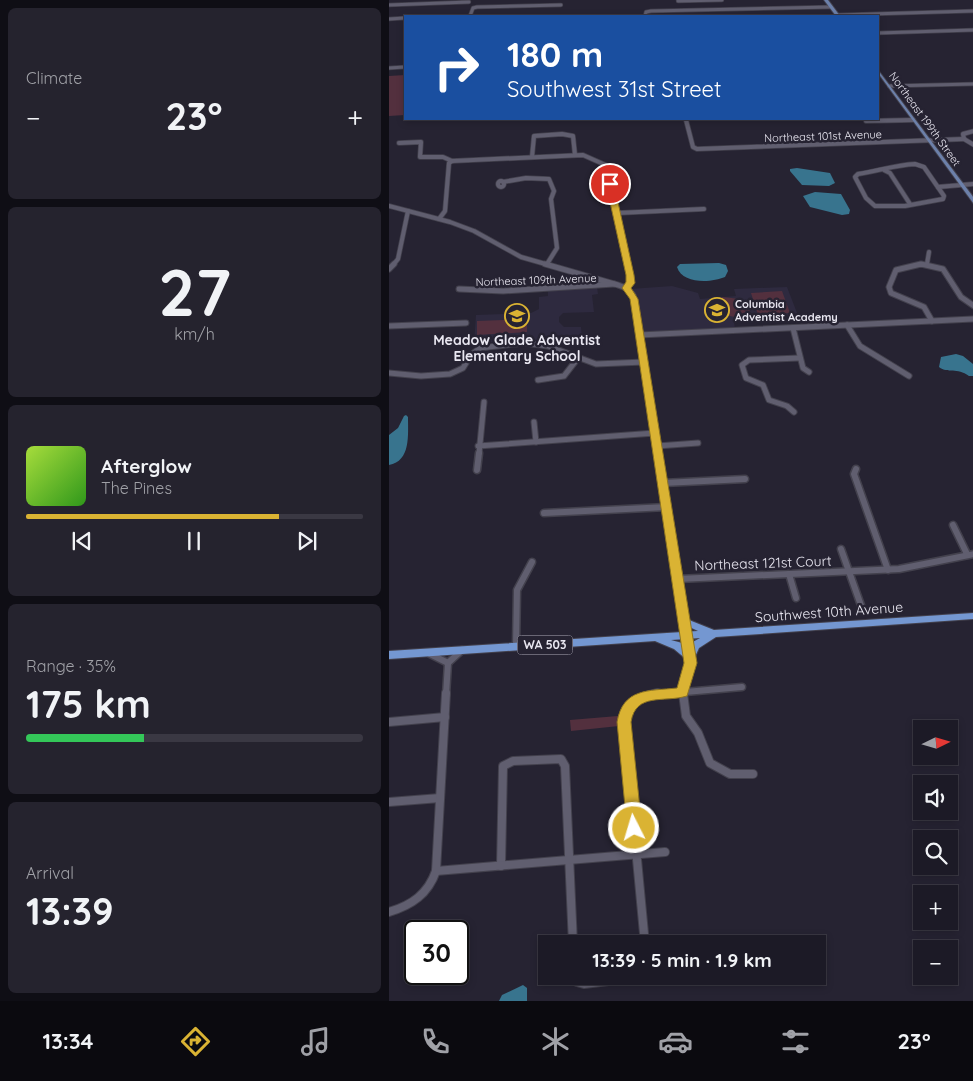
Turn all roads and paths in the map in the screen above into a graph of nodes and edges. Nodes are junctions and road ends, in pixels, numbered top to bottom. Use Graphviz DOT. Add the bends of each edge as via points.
graph roads {
  1 [pos="722,0"];
  2 [pos="826,0"];
  3 [pos="678,1"];
  4 [pos="469,2"];
  5 [pos="389,5"];
  6 [pos="561,5"];
  7 [pos="831,7"];
  8 [pos="973,11"];
  9 [pos="470,15"];
  10 [pos="645,15"];
  11 [pos="837,15"];
  12 [pos="865,15"];
  13 [pos="404,18"];
  14 [pos="389,19"];
  15 [pos="973,30"];
  16 [pos="879,33"];
  17 [pos="404,67"];
  18 [pos="389,68"];
  19 [pos="879,72"];
  20 [pos="973,84"];
  21 [pos="889,86"];
  22 [pos="686,120"];
  23 [pos="913,120"];
  24 [pos="866,121"];
  25 [pos="973,131"];
  26 [pos="964,139"];
  27 [pos="928,141"];
  28 [pos="399,143"];
  29 [pos="973,145"];
  30 [pos="576,155"];
  31 [pos="532,157"];
  32 [pos="451,161"];
  33 [pos="884,170"];
  34 [pos="503,182"];
  35 [pos="973,184"];
  36 [pos="960,186"];
  37 [pos="938,187"];
  38 [pos="973,203"];
  39 [pos="910,204"];
  40 [pos="389,206"];
  41 [pos="704,209"];
  42 [pos="408,211"];
  43 [pos="617,213"];
  44 [pos="439,218"];
  45 [pos="929,252"];
  46 [pos="547,264"];
  47 [pos="927,264"];
  48 [pos="389,269"];
  49 [pos="614,284"];
  50 [pos="626,288"];
  51 [pos="459,289"];
  52 [pos="973,306"];
  53 [pos="973,319"];
  54 [pos="932,321"];
  55 [pos="466,323"];
  56 [pos="847,325"];
  57 [pos="389,326"];
  58 [pos="793,328"];
  59 [pos="639,335"];
  60 [pos="578,358"];
  61 [pos="799,358"];
  62 [pos="644,362"];
  63 [pos="809,372"];
  64 [pos="389,373"];
  65 [pos="909,376"];
  66 [pos="538,380"];
  67 [pos="484,402"];
  68 [pos="794,412"];
  69 [pos="534,422"];
  70 [pos="655,433"];
  71 [pos="536,442"];
  72 [pos="698,444"];
  73 [pos="478,446"];
  74 [pos="657,446"];
  75 [pos="856,469"];
  76 [pos="477,470"];
  77 [pos="745,479"];
  78 [pos="663,483"];
  79 [pos="667,507"];
  80 [pos="544,513"];
  81 [pos="953,525"];
  82 [pos="841,549"];
  83 [pos="970,554"];
  84 [pos="531,562"];
  85 [pos="888,570"];
  86 [pos="849,572"];
  87 [pos="789,574"];
  88 [pos="678,579"];
  89 [pos="795,598"];
  90 [pos="863,611"];
  91 [pos="973,616"];
  92 [pos="685,621"];
  93 [pos="715,634"];
  94 [pos="687,636"];
  95 [pos="654,638"];
  96 [pos="516,646"];
  97 [pos="462,650"];
  98 [pos="427,652"];
  99 [pos="389,655"];
  100 [pos="689,656"];
  101 [pos="448,663"];
  102 [pos="742,687"];
  103 [pos="682,692"];
  104 [pos="445,717"];
  105 [pos="389,722"];
  106 [pos="753,774"];
  107 [pos="440,798"];
  108 [pos="389,802"];
  109 [pos="665,852"];
  110 [pos="637,854"];
  111 [pos="569,860"];
  112 [pos="501,866"];
  113 [pos="436,871"];
  114 [pos="389,912"];
  115 [pos="573,935"];
  116 [pos="644,935"];
  1 -- 3 [label="street"];
  2 -- 7 [label="main road"];
  4 -- 5 [label="street"];
  6 -- 9 [label="street" via="481,7 473,9"];
  7 -- 10 [label="street" via="651,11"];
  7 -- 11 [label="main road"];
  8 -- 12 [label="street"];
  13 -- 14 [label="street"];
  15 -- 16 [label="street"];
  17 -- 18 [label="street"];
  19 -- 21 [label="main road, Northeast 199th Street"];
  20 -- 21 [label="street"];
  21 -- 23 [label="main road, Northeast 199th Street"];
  22 -- 27 [label="street, Northeast 101st Avenue" via="693,147 697,149"];
  23 -- 24 [label="street"];
  23 -- 27 [label="main road, Northeast 199th Street"];
  25 -- 26 [label="street" via="963,134"];
  26 -- 27 [label="street, Northeast 101st Avenue"];
  26 -- 29 [label="street"];
  27 -- 36 [label="main road, Northeast 199th Street"];
  28 -- 32 [label="street" via="421,142 420,157 443,157"];
  30 -- 31 [label="street"];
  30 -- 31 [label="street" via="573,136 537,135 532,139"];
  30 -- 43 [label="street" via="589,157 611,168 609,181"];
  31 -- 32 [label="street"];
  32 -- 44 [label="street" via="445,211"];
  33 -- 37 [label="street" via="893,165 922,165"];
  33 -- 39 [label="street" via="891,174"];
  33 -- 39 [label="street" via="855,175 870,204"];
  34 -- 46 [label="street" via="549,179 554,191 551,199 557,246"];
  35 -- 36 [label="street"];
  36 -- 37 [label="street"];
  36 -- 38 [label="main road, Northeast 199th Street"];
  37 -- 39 [label="street" via="944,198"];
  40 -- 42 [label="street"];
  41 -- 43 [label="street"];
  42 -- 44 [label="street"];
  42 -- 48 [label="street" via="398,259"];
  43 -- 50 [label="street" via="631,283"];
  44 -- 46 [label="street" via="474,231 521,257"];
  45 -- 47 [label="street"];
  46 -- 49 [label="street"];
  47 -- 52 [label="street" via="943,269 961,297"];
  47 -- 54 [label="street" via="896,270 889,290 899,298 924,307"];
  49 -- 50 [label="street"];
  49 -- 51 [label="street, Northeast 109th Avenue" via="503,291"];
  50 -- 59 [label="street" via="633,297"];
  53 -- 54 [label="street"];
  54 -- 56 [label="street"];
  55 -- 57 [label="street"];
  56 -- 58 [label="street"];
  56 -- 65 [label="street" via="860,346"];
  58 -- 59 [label="street"];
  58 -- 61 [label="street"];
  59 -- 62 [label="street"];
  60 -- 62 [label="street" via="598,364"];
  60 -- 64 [label="street" via="538,344 495,345 477,349 463,368 453,374"];
  60 -- 66 [label="street" via="564,376"];
  61 -- 63 [label="street" via="803,368"];
  61 -- 68 [label="street" via="744,362 742,366 747,379 763,385 770,401 787,406"];
  62 -- 70 [label="street"];
  67 -- 73 [label="street" via="483,434"];
  69 -- 71 [label="street"];
  70 -- 71 [label="street"];
  70 -- 74 [label="street"];
  71 -- 73 [label="street"];
  72 -- 74 [label="street"];
  73 -- 76 [label="street"];
  74 -- 78 [label="street"];
  75 -- 85 [label="street" via="853,474"];
  77 -- 78 [label="street"];
  78 -- 79 [label="street"];
  79 -- 80 [label="street"];
  79 -- 88 [label="street"];
  81 -- 83 [label="street"];
  82 -- 86 [label="street"];
  83 -- 85 [label="street, Northeast 121st Court"];
  84 -- 96 [label="street" via="517,590"];
  85 -- 86 [label="street, Northeast 121st Court"];
  86 -- 87 [label="street, Northeast 121st Court"];
  86 -- 90 [label="street"];
  87 -- 88 [label="street, Northeast 121st Court"];
  87 -- 89 [label="street"];
  88 -- 92 [label="street"];
  91 -- 93 [label="highway, Southwest 10th Avenue / WA 503"];
  92 -- 93 [label="highway"];
  92 -- 94 [label="street"];
  93 -- 94 [label="highway, Southwest 10th Avenue / WA 503"];
  93 -- 100 [label="highway" via="695,646"];
  94 -- 95 [label="highway, WA 503"];
  94 -- 100 [label="street"];
  95 -- 96 [label="highway, WA 503"];
  95 -- 100 [label="highway" via="675,645"];
  96 -- 97 [label="highway, WA 503"];
  97 -- 98 [label="highway, WA 503"];
  97 -- 101 [label="street"];
  98 -- 99 [label="highway, WA 503"];
  98 -- 101 [label="street"];
  100 -- 103 [label="street" via="690,668"];
  101 -- 104 [label="street"];
  102 -- 103 [label="street"];
  103 -- 106 [label="street" via="686,716 698,733 705,755 717,769 730,774"];
  103 -- 110 [label="street" via="652,695 633,702 625,716"];
  104 -- 105 [label="street"];
  104 -- 107 [label="street"];
  107 -- 108 [label="street"];
  107 -- 113 [label="street"];
  109 -- 110 [label="street"];
  110 -- 111 [label="street"];
  110 -- 116 [label="street"];
  111 -- 112 [label="street"];
  111 -- 112 [label="street" via="565,766 561,758 513,761 503,766"];
  111 -- 115 [label="street"];
  112 -- 113 [label="street"];
  113 -- 114 [label="street" via="421,897"];
}
